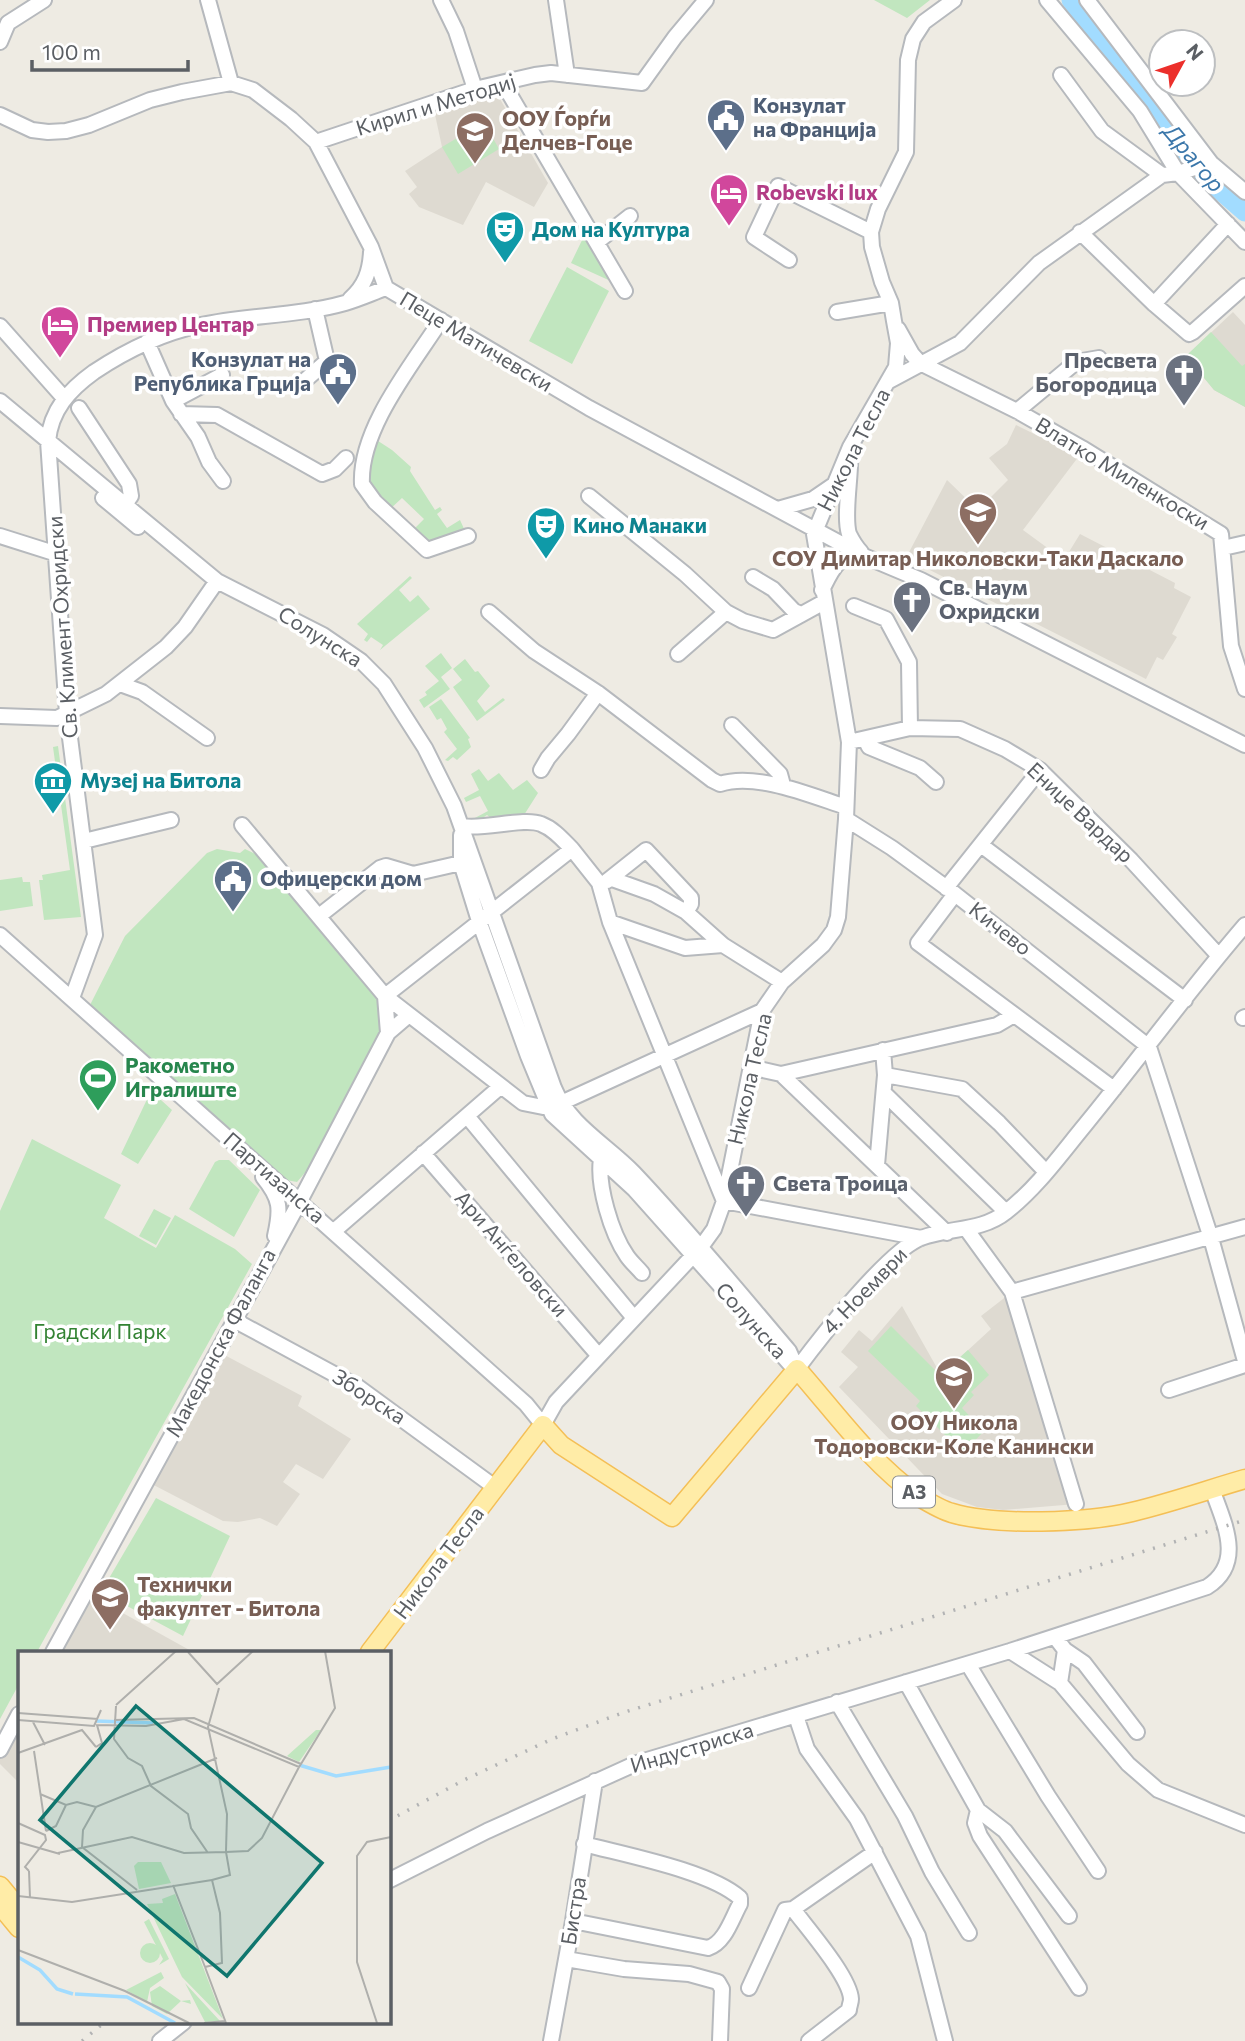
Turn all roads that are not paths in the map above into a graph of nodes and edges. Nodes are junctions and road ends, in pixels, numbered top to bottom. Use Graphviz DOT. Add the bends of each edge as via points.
graph roads {
  1 [pos="44,0"];
  2 [pos="208,0"];
  3 [pos="441,0"];
  4 [pos="556,0"];
  5 [pos="706,0"];
  6 [pos="954,0"];
  7 [pos="1047,0"];
  8 [pos="1087,0"];
  9 [pos="0,42"];
  10 [pos="567,75"];
  11 [pos="1061,75"];
  12 [pos="231,83"];
  13 [pos="503,83"];
  14 [pos="475,89"];
  15 [pos="0,115"];
  16 [pos="316,142"];
  17 [pos="1208,164"];
  18 [pos="1182,172"];
  19 [pos="1162,175"];
  20 [pos="1245,192"];
  21 [pos="630,216"];
  22 [pos="1228,224"];
  23 [pos="871,232"];
  24 [pos="1080,232"];
  25 [pos="597,242"];
  26 [pos="1245,242"];
  27 [pos="371,247"];
  28 [pos="789,260"];
  29 [pos="1245,286"];
  30 [pos="386,288"];
  31 [pos="625,291"];
  32 [pos="345,303"];
  33 [pos="891,303"];
  34 [pos="1154,304"];
  35 [pos="315,309"];
  36 [pos="837,312"];
  37 [pos="441,320"];
  38 [pos="894,321"];
  39 [pos="0,326"];
  40 [pos="147,342"];
  41 [pos="1099,358"];
  42 [pos="920,363"];
  43 [pos="222,375"];
  44 [pos="888,381"];
  45 [pos="302,383"];
  46 [pos="64,398"];
  47 [pos="0,401"];
  48 [pos="177,407"];
  49 [pos="79,408"];
  50 [pos="0,411"];
  51 [pos="1017,411"];
  52 [pos="48,446"];
  53 [pos="850,447"];
  54 [pos="346,458"];
  55 [pos="223,481"];
  56 [pos="834,485"];
  57 [pos="589,496"];
  58 [pos="122,508"];
  59 [pos="778,509"];
  60 [pos="815,529"];
  61 [pos="0,536"];
  62 [pos="468,536"];
  63 [pos="1245,543"];
  64 [pos="1223,548"];
  65 [pos="57,554"];
  66 [pos="864,556"];
  67 [pos="753,577"];
  68 [pos="214,584"];
  69 [pos="823,596"];
  70 [pos="854,606"];
  71 [pos="489,612"];
  72 [pos="726,612"];
  73 [pos="801,614"];
  74 [pos="678,654"];
  75 [pos="120,684"];
  76 [pos="1245,688"];
  77 [pos="598,693"];
  78 [pos="68,714"];
  79 [pos="0,716"];
  80 [pos="732,725"];
  81 [pos="909,728"];
  82 [pos="207,738"];
  83 [pos="865,739"];
  84 [pos="849,742"];
  85 [pos="1245,746"];
  86 [pos="541,770"];
  87 [pos="1040,770"];
  88 [pos="936,782"];
  89 [pos="783,785"];
  90 [pos="846,813"];
  91 [pos="171,820"];
  92 [pos="242,825"];
  93 [pos="462,826"];
  94 [pos="84,841"];
  95 [pos="981,845"];
  96 [pos="572,849"];
  97 [pos="461,863"];
  98 [pos="605,881"];
  99 [pos="951,891"];
  100 [pos="491,911"];
  101 [pos="686,912"];
  102 [pos="319,916"];
  103 [pos="479,921"];
  104 [pos="610,922"];
  105 [pos="1245,925"];
  106 [pos="0,935"];
  107 [pos="723,945"];
  108 [pos="1219,956"];
  109 [pos="782,982"];
  110 [pos="385,996"];
  111 [pos="72,998"];
  112 [pos="1185,1000"];
  113 [pos="762,1011"];
  114 [pos="409,1015"];
  115 [pos="1014,1015"];
  116 [pos="388,1033"];
  117 [pos="1149,1047"];
  118 [pos="883,1050"];
  119 [pos="664,1055"];
  120 [pos="750,1067"];
  121 [pos="781,1074"];
  122 [pos="885,1075"];
  123 [pos="499,1087"];
  124 [pos="1114,1089"];
  125 [pos="884,1093"];
  126 [pos="555,1105"];
  127 [pos="467,1116"];
  128 [pos="243,1151"];
  129 [pos="423,1153"];
  130 [pos="601,1158"];
  131 [pos="877,1165"];
  132 [pos="1046,1172"];
  133 [pos="300,1201"];
  134 [pos="724,1201"];
  135 [pos="1006,1212"];
  136 [pos="1245,1227"];
  137 [pos="967,1230"];
  138 [pos="334,1231"];
  139 [pos="947,1233"];
  140 [pos="921,1238"];
  141 [pos="1211,1238"];
  142 [pos="271,1250"];
  143 [pos="696,1251"];
  144 [pos="642,1273"];
  145 [pos="1012,1292"];
  146 [pos="634,1318"];
  147 [pos="234,1320"];
  148 [pos="599,1356"];
  149 [pos="1245,1363"];
  150 [pos="797,1369"];
  151 [pos="1169,1390"];
  152 [pos="543,1425"];
  153 [pos="1245,1479"];
  154 [pos="496,1488"];
  155 [pos="1212,1489"];
  156 [pos="1076,1504"];
  157 [pos="1055,1637"];
  158 [pos="1065,1650"];
  159 [pos="54,1651"];
  160 [pos="372,1651"];
  161 [pos="1010,1651"];
  162 [pos="968,1664"];
  163 [pos="906,1682"];
  164 [pos="1060,1683"];
  165 [pos="837,1702"];
  166 [pos="18,1716"];
  167 [pos="796,1716"];
  168 [pos="1137,1731"];
  169 [pos="0,1750"];
  170 [pos="595,1781"];
  171 [pos="978,1810"];
  172 [pos="1245,1825"];
  173 [pos="584,1844"];
  174 [pos="875,1852"];
  175 [pos="1098,1871"];
  176 [pos="390,1880"];
  177 [pos="0,1886"];
  178 [pos="0,1905"];
  179 [pos="18,1908"];
  180 [pos="793,1909"];
  181 [pos="1069,1916"];
  182 [pos="573,1921"];
  183 [pos="18,1927"];
  184 [pos="969,1933"];
  185 [pos="566,1959"];
  186 [pos="749,1988"];
  187 [pos="1079,1988"];
  188 [pos="181,2024"];
  189 [pos="160,2041"];
  190 [pos="551,2041"];
  191 [pos="720,2041"];
  192 [pos="809,2041"];
  193 [pos="945,2041"];
  1 -- 9 [label="street" via="8,23"];
  2 -- 12 [label="street"];
  3 -- 14 [label="street"];
  4 -- 10 [label="street"];
  5 -- 10 [label="street, Кирил и Методиј" via="642,83"];
  6 -- 23 [label="street" via="924,22 913,39 908,60 906,152 877,209"];
  7 -- 18 [label="street" via="1140,111"];
  8 -- 17 [label="street"];
  10 -- 13 [label="street, Кирил и Методиј" via="535,75"];
  11 -- 19 [label="street" via="1102,131"];
  12 -- 15 [label="street" via="150,100 66,131 32,130"];
  12 -- 16 [label="street, Пеце Матичевски" via="261,95"];
  13 -- 14 [label="street, Кирил и Методиј"];
  13 -- 25 [label="street"];
  14 -- 16 [label="street, Кирил и Методиј"];
  16 -- 27 [label="street, Пеце Матичевски"];
  17 -- 18 [label="street, Никола Тесла"];
  17 -- 20 [label="street"];
  18 -- 19 [label="street, Никола Тесла"];
  18 -- 22 [label="street"];
  19 -- 24 [label="street, Никола Тесла"];
  21 -- 25 [label="street"];
  22 -- 26 [label="street"];
  22 -- 34 [label="street"];
  23 -- 28 [label="street" via="778,186 754,237"];
  23 -- 33 [label="street" via="881,282"];
  24 -- 34 [label="street"];
  24 -- 42 [label="street, Никола Тесла" via="1039,263 960,343"];
  25 -- 31 [label="street"];
  27 -- 30 [label="street, Пеце Матичевски"];
  27 -- 32 [label="street" via="365,282"];
  29 -- 34 [label="street" via="1189,334"];
  30 -- 32 [label="street, Св. Климент Охридски"];
  30 -- 37 [label="street, Пеце Матичевски"];
  32 -- 35 [label="street, Св. Климент Охридски"];
  33 -- 36 [label="street"];
  33 -- 38 [label="street"];
  35 -- 40 [label="street, Св. Климент Охридски" via="202,324"];
  35 -- 45 [label="street" via="327,361"];
  37 -- 59 [label="street, Пеце Матичевски" via="605,416"];
  37 -- 62 [label="street" via="376,426 362,484 427,550"];
  38 -- 42 [label="street"];
  38 -- 44 [label="street" via="896,367"];
  39 -- 46 [label="street"];
  40 -- 46 [label="street, Св. Климент Охридски" via="97,370"];
  40 -- 48 [label="street"];
  41 -- 51 [label="street" via="1076,362"];
  42 -- 44 [label="street, Никола Тесла"];
  42 -- 51 [label="street, Влатко Миленкоски"];
  43 -- 48 [label="street"];
  44 -- 53 [label="street, Никола Тесла"];
  46 -- 52 [label="street, Св. Климент Охридски" via="53,416"];
  47 -- 52 [label="street"];
  48 -- 54 [label="street" via="217,415 322,474"];
  48 -- 55 [label="street"];
  49 -- 58 [label="street" via="129,484 131,493"];
  50 -- 52 [label="street"];
  51 -- 64 [label="street, Влатко Миленкоски" via="1221,534"];
  52 -- 58 [label="street, Солунска"];
  52 -- 65 [label="street, Св. Климент Охридски"];
  53 -- 56 [label="street, Никола Тесла"];
  53 -- 66 [label="street" via="847,524"];
  56 -- 59 [label="street" via="813,499"];
  56 -- 60 [label="street, Никола Тесла"];
  57 -- 72 [label="street"];
  58 -- 68 [label="street, Солунска"];
  59 -- 60 [label="street, Пеце Матичевски"];
  60 -- 66 [label="street, Пеце Матичевски"];
  60 -- 69 [label="street, Никола Тесла"];
  61 -- 65 [label="street"];
  63 -- 64 [label="street"];
  64 -- 76 [label="street, Влатко Миленкоски" via="1231,646"];
  65 -- 78 [label="street, Св. Климент Охридски"];
  66 -- 69 [label="street" via="849,555 841,560"];
  66 -- 85 [label="street, Пеце Матичевски" via="921,580"];
  67 -- 73 [label="street"];
  68 -- 75 [label="street" via="166,648"];
  68 -- 93 [label="street, Солунска" via="323,635 374,673 425,748"];
  69 -- 73 [label="street"];
  69 -- 84 [label="street, Никола Тесла"];
  70 -- 81 [label="street" via="886,619 909,662"];
  71 -- 77 [label="street, Кичево" via="534,651"];
  72 -- 73 [label="street" via="769,630"];
  72 -- 74 [label="street"];
  75 -- 78 [label="street"];
  75 -- 82 [label="street" via="142,692"];
  77 -- 86 [label="street"];
  77 -- 89 [label="street, Кичево" via="720,784"];
  78 -- 79 [label="street" via="52,719"];
  78 -- 94 [label="street, Св. Климент Охридски"];
  80 -- 89 [label="street" via="780,774"];
  81 -- 83 [label="street, Ениџе Вардар"];
  81 -- 87 [label="street, Ениџе Вардар" via="960,729"];
  83 -- 84 [label="street, Ениџе Вардар"];
  83 -- 88 [label="street" via="869,747 920,768"];
  84 -- 90 [label="street, Никола Тесла"];
  87 -- 95 [label="street"];
  87 -- 108 [label="street, Ениџе Вардар"];
  89 -- 90 [label="street, Кичево"];
  90 -- 99 [label="street, Кичево"];
  90 -- 109 [label="street, Никола Тесла" via="834,930"];
  91 -- 94 [label="street"];
  92 -- 102 [label="street"];
  93 -- 96 [label="street" via="538,822"];
  93 -- 97 [label="street, Солунска"];
  93 -- 100 [label="street, Солунска"];
  94 -- 111 [label="street, Св. Климент Охридски" via="95,935"];
  95 -- 99 [label="street"];
  95 -- 112 [label="street"];
  96 -- 98 [label="street"];
  96 -- 100 [label="street"];
  97 -- 102 [label="street" via="413,874 380,868"];
  97 -- 103 [label="street, Солунска"];
  98 -- 101 [label="street" via="654,894"];
  98 -- 101 [label="street" via="646,850 691,898"];
  98 -- 104 [label="street"];
  99 -- 115 [label="street" via="918,943"];
  99 -- 117 [label="street, Кичево"];
  100 -- 103 [label="street"];
  100 -- 126 [label="street, Солунска"];
  101 -- 107 [label="street"];
  102 -- 110 [label="street"];
  103 -- 110 [label="street"];
  103 -- 126 [label="street, Солунска"];
  104 -- 107 [label="street" via="685,948"];
  104 -- 119 [label="street"];
  105 -- 108 [label="street, 4. Ноември"];
  106 -- 111 [label="street, Партизанска"];
  107 -- 109 [label="street"];
  108 -- 112 [label="street, 4. Ноември"];
  109 -- 113 [label="street, Никола Тесла"];
  110 -- 114 [label="street"];
  110 -- 116 [label="street"];
  111 -- 128 [label="street, Партизанска"];
  112 -- 117 [label="street, 4. Ноември"];
  113 -- 119 [label="street"];
  113 -- 120 [label="street, Никола Тесла"];
  114 -- 116 [label="street, Македонска Фаланга"];
  114 -- 123 [label="street"];
  115 -- 118 [label="street" via="997,1025"];
  115 -- 124 [label="street"];
  116 -- 133 [label="street, Македонска Фаланга"];
  117 -- 124 [label="street, 4. Ноември"];
  117 -- 141 [label="street"];
  118 -- 121 [label="street"];
  118 -- 122 [label="street"];
  119 -- 126 [label="street"];
  119 -- 134 [label="street"];
  120 -- 121 [label="street"];
  120 -- 134 [label="street, Никола Тесла"];
  121 -- 131 [label="street"];
  122 -- 125 [label="street"];
  122 -- 132 [label="street" via="962,1089"];
  123 -- 126 [label="street" via="523,1103"];
  123 -- 127 [label="street"];
  124 -- 132 [label="street, 4. Ноември"];
  125 -- 131 [label="street"];
  125 -- 135 [label="street"];
  126 -- 130 [label="street, Солунска" via="561,1123"];
  126 -- 143 [label="street, Солунска" via="633,1173"];
  127 -- 129 [label="street"];
  127 -- 146 [label="street"];
  128 -- 133 [label="street, Партизанска"];
  128 -- 142 [label="street" via="278,1202"];
  129 -- 138 [label="street"];
  129 -- 148 [label="street, Ари Анѓеловски"];
  130 -- 143 [label="street, Солунска"];
  130 -- 144 [label="street" via="601,1185 617,1235"];
  131 -- 139 [label="street"];
  132 -- 135 [label="street, 4. Ноември"];
  133 -- 138 [label="street, Партизанска"];
  133 -- 142 [label="street, Македонска Фаланга"];
  134 -- 140 [label="street"];
  134 -- 143 [label="street, Никола Тесла" via="713,1229"];
  135 -- 137 [label="street, 4. Ноември"];
  136 -- 141 [label="street"];
  137 -- 139 [label="street, 4. Ноември"];
  137 -- 145 [label="street"];
  138 -- 152 [label="street, Партизанска" via="526,1404"];
  139 -- 140 [label="street, 4. Ноември"];
  140 -- 150 [label="street, 4. Ноември" via="894,1256"];
  141 -- 145 [label="street"];
  141 -- 149 [label="street"];
  142 -- 147 [label="street, Македонска Фаланга"];
  143 -- 146 [label="street, Никола Тесла"];
  143 -- 150 [label="street, Солунска" via="782,1357"];
  145 -- 156 [label="street"];
  146 -- 148 [label="street, Никола Тесла"];
  147 -- 154 [label="street, Зборска" via="358,1387"];
  147 -- 159 [label="street, Македонска Фаланга"];
  148 -- 152 [label="street, Никола Тесла" via="556,1402"];
  149 -- 151 [label="street"];
  150 -- 152 [label="main road, 4. Ноември" via="671,1517 561,1445"];
  150 -- 155 [label="main road, A3" via="886,1470 920,1497 949,1512 1014,1521 1079,1519 1129,1513"];
  152 -- 154 [label="main road, Никола Тесла"];
  153 -- 155 [label="main road, A3"];
  154 -- 160 [label="main road, Никола Тесла"];
  155 -- 157 [label="street, Индустриска" via="1229,1548 1228,1564 1220,1579"];
  157 -- 158 [label="street"];
  157 -- 161 [label="street, Индустриска"];
  158 -- 164 [label="street"];
  158 -- 168 [label="street" via="1084,1662"];
  161 -- 162 [label="street, Индустриска"];
  161 -- 164 [label="street"];
  162 -- 163 [label="street, Индустриска"];
  162 -- 175 [label="street"];
  163 -- 165 [label="street, Индустриска"];
  163 -- 171 [label="street"];
  164 -- 172 [label="street" via="1128,1765 1158,1790"];
  165 -- 167 [label="street, Индустриска"];
  165 -- 184 [label="street"];
  166 -- 169 [label="street"];
  167 -- 170 [label="street, Индустриска" via="637,1763"];
  167 -- 174 [label="street" via="807,1749"];
  170 -- 173 [label="street, Бистра"];
  170 -- 176 [label="street, Индустриска"];
  171 -- 181 [label="street" via="1005,1831"];
  171 -- 187 [label="street" via="975,1823 980,1836"];
  173 -- 182 [label="street, Бистра"];
  173 -- 182 [label="street" via="705,1877 735,1894 740,1904 721,1939 708,1948"];
  174 -- 180 [label="street"];
  174 -- 193 [label="street" via="918,1936"];
  177 -- 179 [label="main road"];
  178 -- 183 [label="main road"];
  180 -- 186 [label="street" via="785,1910"];
  180 -- 192 [label="street" via="825,1949 851,1998 849,2010"];
  182 -- 185 [label="street, Бистра"];
  185 -- 190 [label="street, Бистра"];
  185 -- 191 [label="street" via="689,1974 718,1982 722,1989"];
  188 -- 189 [label="street"];
}
